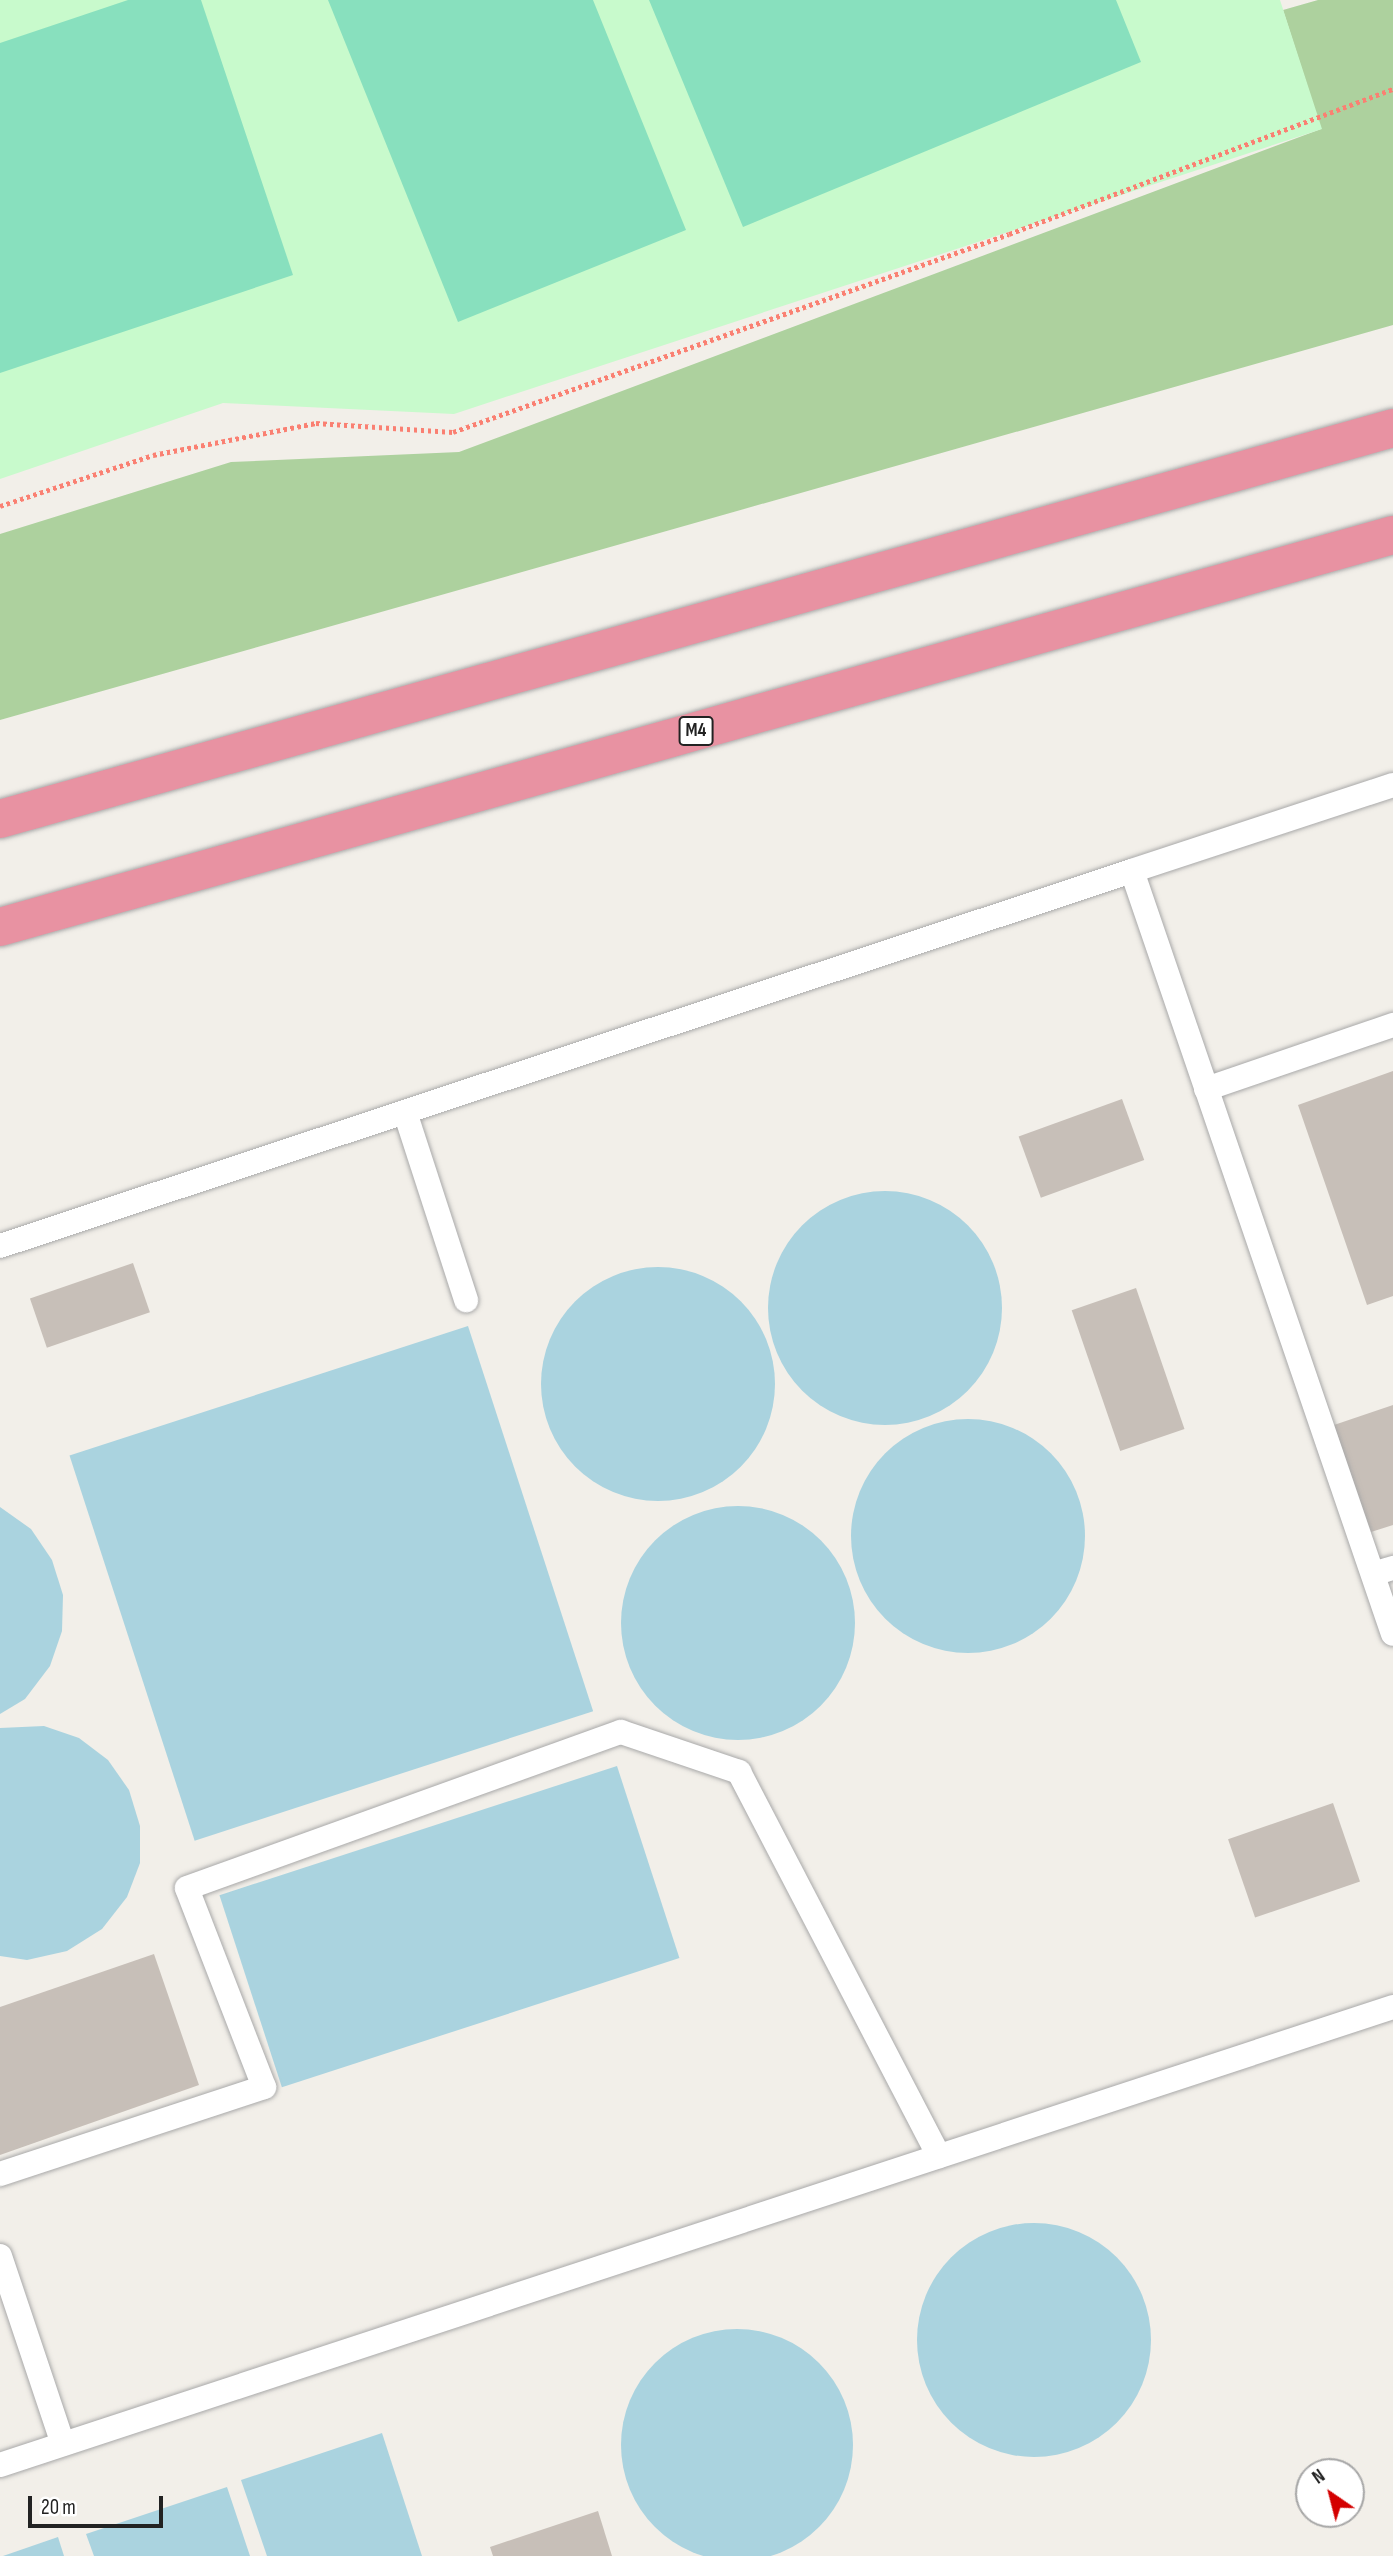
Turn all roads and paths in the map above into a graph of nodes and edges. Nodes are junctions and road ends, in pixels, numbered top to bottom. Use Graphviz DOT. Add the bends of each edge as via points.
graph roads {
  1 [pos="1393,89"];
  2 [pos="1393,428"];
  3 [pos="0,506"];
  4 [pos="1393,535"];
  5 [pos="1393,785"];
  6 [pos="0,819"];
  7 [pos="1132,871"];
  8 [pos="0,927"];
  9 [pos="1393,1025"];
  10 [pos="1206,1089"];
  11 [pos="405,1112"];
  12 [pos="0,1246"];
  13 [pos="466,1300"];
  14 [pos="1383,1571"];
  15 [pos="1393,1634"];
  16 [pos="1393,2007"];
  17 [pos="939,2156"];
  18 [pos="0,2175"];
  19 [pos="0,2256"];
  20 [pos="63,2444"];
  21 [pos="0,2465"];
  1 -- 3 [label="path" via="1009,234 453,432 316,423 153,455"];
  2 -- 6 [label="highway"];
  4 -- 8 [label="highway, M4"];
  5 -- 7 [label="lane"];
  7 -- 10 [label="lane"];
  7 -- 11 [label="lane"];
  9 -- 10 [label="lane"];
  10 -- 14 [label="lane"];
  11 -- 12 [label="lane"];
  11 -- 13 [label="lane"];
  14 -- 15 [label="lane"];
  16 -- 17 [label="lane"];
  17 -- 18 [label="lane" via="739,1772 621,1732 187,1888 264,2087"];
  17 -- 20 [label="lane"];
  19 -- 20 [label="lane"];
  20 -- 21 [label="lane"];
}
